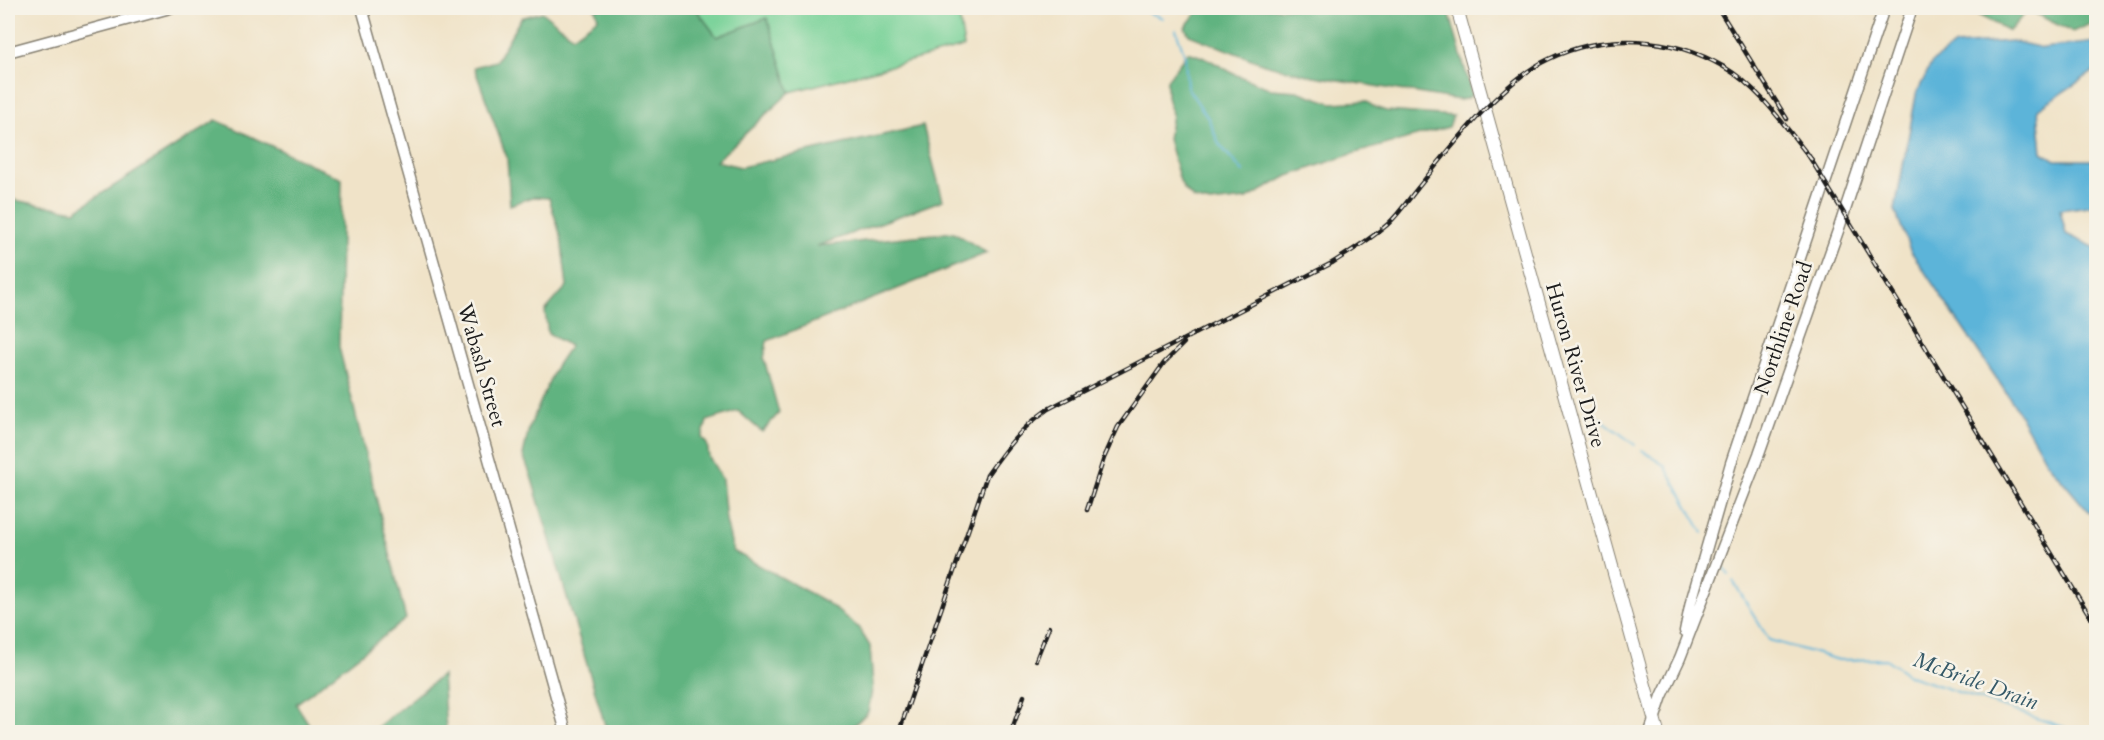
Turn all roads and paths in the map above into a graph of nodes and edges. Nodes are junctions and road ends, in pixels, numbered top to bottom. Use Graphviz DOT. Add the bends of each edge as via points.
graph roads {
  1 [pos="170,8"];
  2 [pos="362,8"];
  3 [pos="1457,8"];
  4 [pos="1884,8"];
  5 [pos="1912,8"];
  6 [pos="8,52"];
  7 [pos="1680,658"];
  8 [pos="1655,719"];
  9 [pos="566,732"];
  10 [pos="1650,732"];
  11 [pos="1658,732"];
  1 -- 6 [label="street"];
  2 -- 9 [label="street, Wabash Street"];
  3 -- 8 [label="main road, Huron River Drive"];
  4 -- 7 [label="street, Northline Road" via="1731,463 1691,602"];
  5 -- 7 [label="street, Northline Road" via="1759,454"];
  7 -- 8 [label="street, Northline Road"];
  8 -- 10 [label="street, Northline Road"];
  8 -- 11 [label="main road, Huron River Drive"];
}
